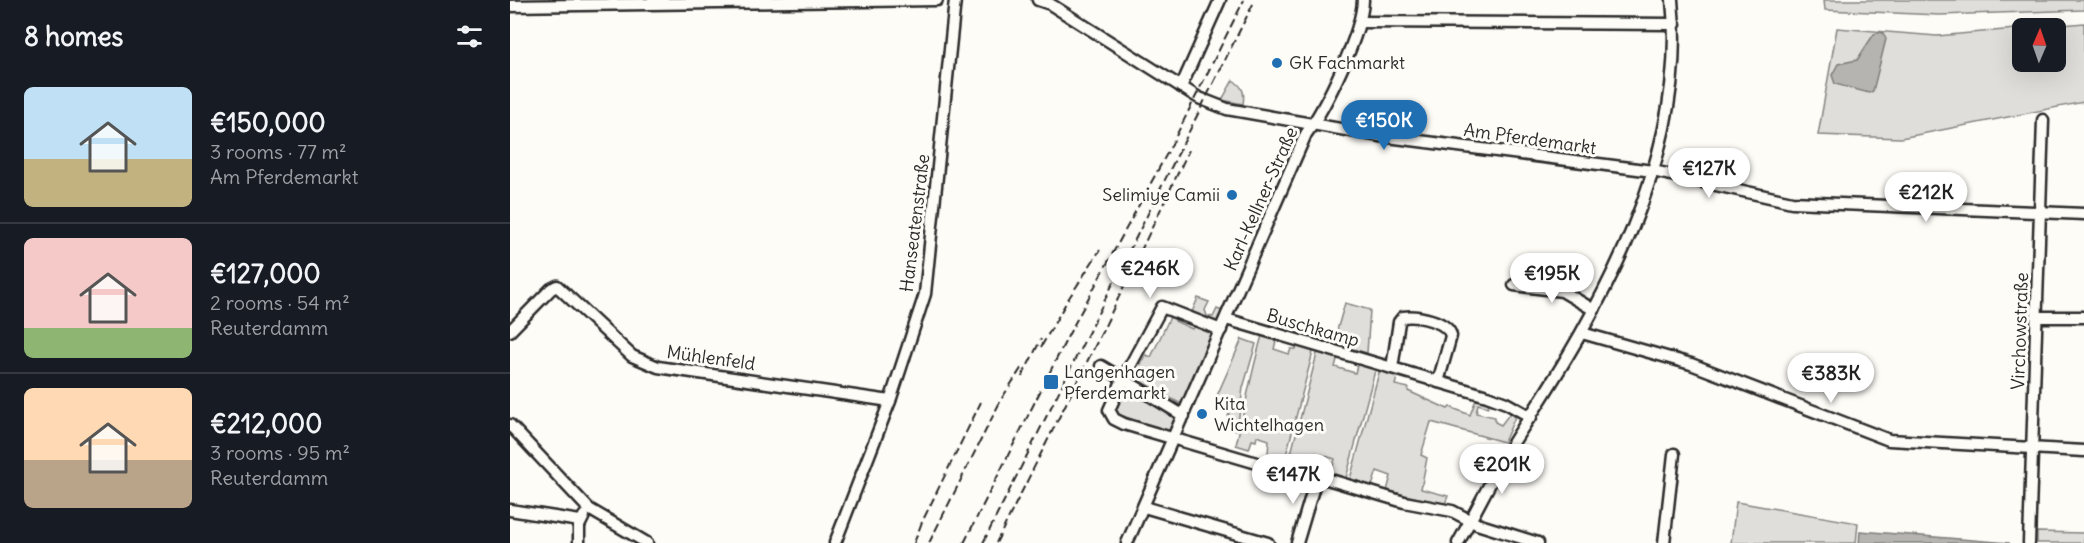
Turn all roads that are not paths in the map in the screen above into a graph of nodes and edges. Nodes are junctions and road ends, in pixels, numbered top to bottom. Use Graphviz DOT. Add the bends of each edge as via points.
graph roads {
  1 [pos="937,0"];
  2 [pos="955,0"];
  3 [pos="1038,0"];
  4 [pos="1220,0"];
  5 [pos="1363,0"];
  6 [pos="1672,0"];
  7 [pos="766,1"];
  8 [pos="631,2"];
  9 [pos="510,6"];
  10 [pos="1360,22"];
  11 [pos="1675,24"];
  12 [pos="1181,87"];
  13 [pos="2043,120"];
  14 [pos="1312,125"];
  15 [pos="1653,171"];
  16 [pos="2040,213"];
  17 [pos="2084,214"];
  18 [pos="1514,285"];
  19 [pos="1594,310"];
  20 [pos="2038,317"];
  21 [pos="2084,317"];
  22 [pos="1226,319"];
  23 [pos="1221,330"];
  24 [pos="510,331"];
  25 [pos="1582,333"];
  26 [pos="1101,366"];
  27 [pos="1392,368"];
  28 [pos="1123,380"];
  29 [pos="1438,382"];
  30 [pos="890,401"];
  31 [pos="1184,416"];
  32 [pos="1531,417"];
  33 [pos="510,425"];
  34 [pos="1174,438"];
  35 [pos="2032,449"];
  36 [pos="2084,451"];
  37 [pos="1674,454"];
  38 [pos="1317,476"];
  39 [pos="1144,507"];
  40 [pos="589,509"];
  41 [pos="510,510"];
  42 [pos="1471,520"];
  43 [pos="580,521"];
  44 [pos="579,543"];
  45 [pos="647,543"];
  46 [pos="835,543"];
  47 [pos="1127,543"];
  48 [pos="1268,543"];
  49 [pos="1297,543"];
  50 [pos="1458,543"];
  51 [pos="1537,543"];
  52 [pos="1664,543"];
  53 [pos="2029,543"];
  1 -- 7 [label="street"];
  2 -- 30 [label="street, Hanseatenstraße" via="929,270"];
  3 -- 12 [label="street, Am Pferdemarkt"];
  4 -- 12 [label="street"];
  5 -- 10 [label="street, Karl-Kellner-Straße"];
  6 -- 11 [label="street"];
  7 -- 8 [label="street"];
  8 -- 9 [label="street"];
  10 -- 11 [label="street"];
  10 -- 14 [label="street, Karl-Kellner-Straße"];
  11 -- 15 [label="street" via="1673,69"];
  12 -- 14 [label="street, Am Pferdemarkt" via="1216,106"];
  13 -- 16 [label="street, Virchowstraße"];
  14 -- 15 [label="street, Am Pferdemarkt"];
  14 -- 22 [label="street, Karl-Kellner-Straße"];
  15 -- 16 [label="street, Am Pferdemarkt" via="1792,202"];
  15 -- 19 [label="street" via="1626,243"];
  16 -- 17 [label="street, Am Pferdemarkt"];
  16 -- 20 [label="street, Virchowstraße"];
  18 -- 19 [label="street" via="1562,291"];
  19 -- 25 [label="street"];
  20 -- 21 [label="street"];
  20 -- 35 [label="street, Virchowstraße"];
  22 -- 23 [label="street, Karl-Kellner-Straße"];
  22 -- 27 [label="street, Buschkamp"];
  23 -- 28 [label="street" via="1162,307"];
  23 -- 31 [label="street, Karl-Kellner-Straße"];
  24 -- 30 [label="street, Mühlenfeld" via="557,286 643,363"];
  25 -- 32 [label="street"];
  25 -- 35 [label="street" via="1691,364 1889,440"];
  26 -- 28 [label="street"];
  27 -- 29 [label="street, Buschkamp"];
  27 -- 29 [label="street" via="1399,322 1403,318 1416,317 1446,326 1451,336"];
  28 -- 31 [label="street"];
  28 -- 34 [label="street" via="1109,415 1124,424"];
  29 -- 32 [label="street, Buschkamp" via="1506,403"];
  30 -- 46 [label="street, Hanseatenstraße"];
  31 -- 34 [label="street, Karl-Kellner-Straße"];
  32 -- 42 [label="street"];
  33 -- 40 [label="street"];
  34 -- 38 [label="street" via="1308,478"];
  34 -- 39 [label="street, Karl-Kellner-Straße"];
  35 -- 36 [label="street"];
  35 -- 53 [label="street, Virchowstraße"];
  37 -- 52 [label="street"];
  38 -- 42 [label="street"];
  38 -- 49 [label="street"];
  39 -- 47 [label="street, Karl-Kellner-Straße"];
  39 -- 48 [label="street"];
  40 -- 43 [label="street"];
  40 -- 45 [label="street"];
  41 -- 43 [label="street"];
  42 -- 50 [label="street"];
  42 -- 51 [label="street"];
  43 -- 44 [label="street"];
}
